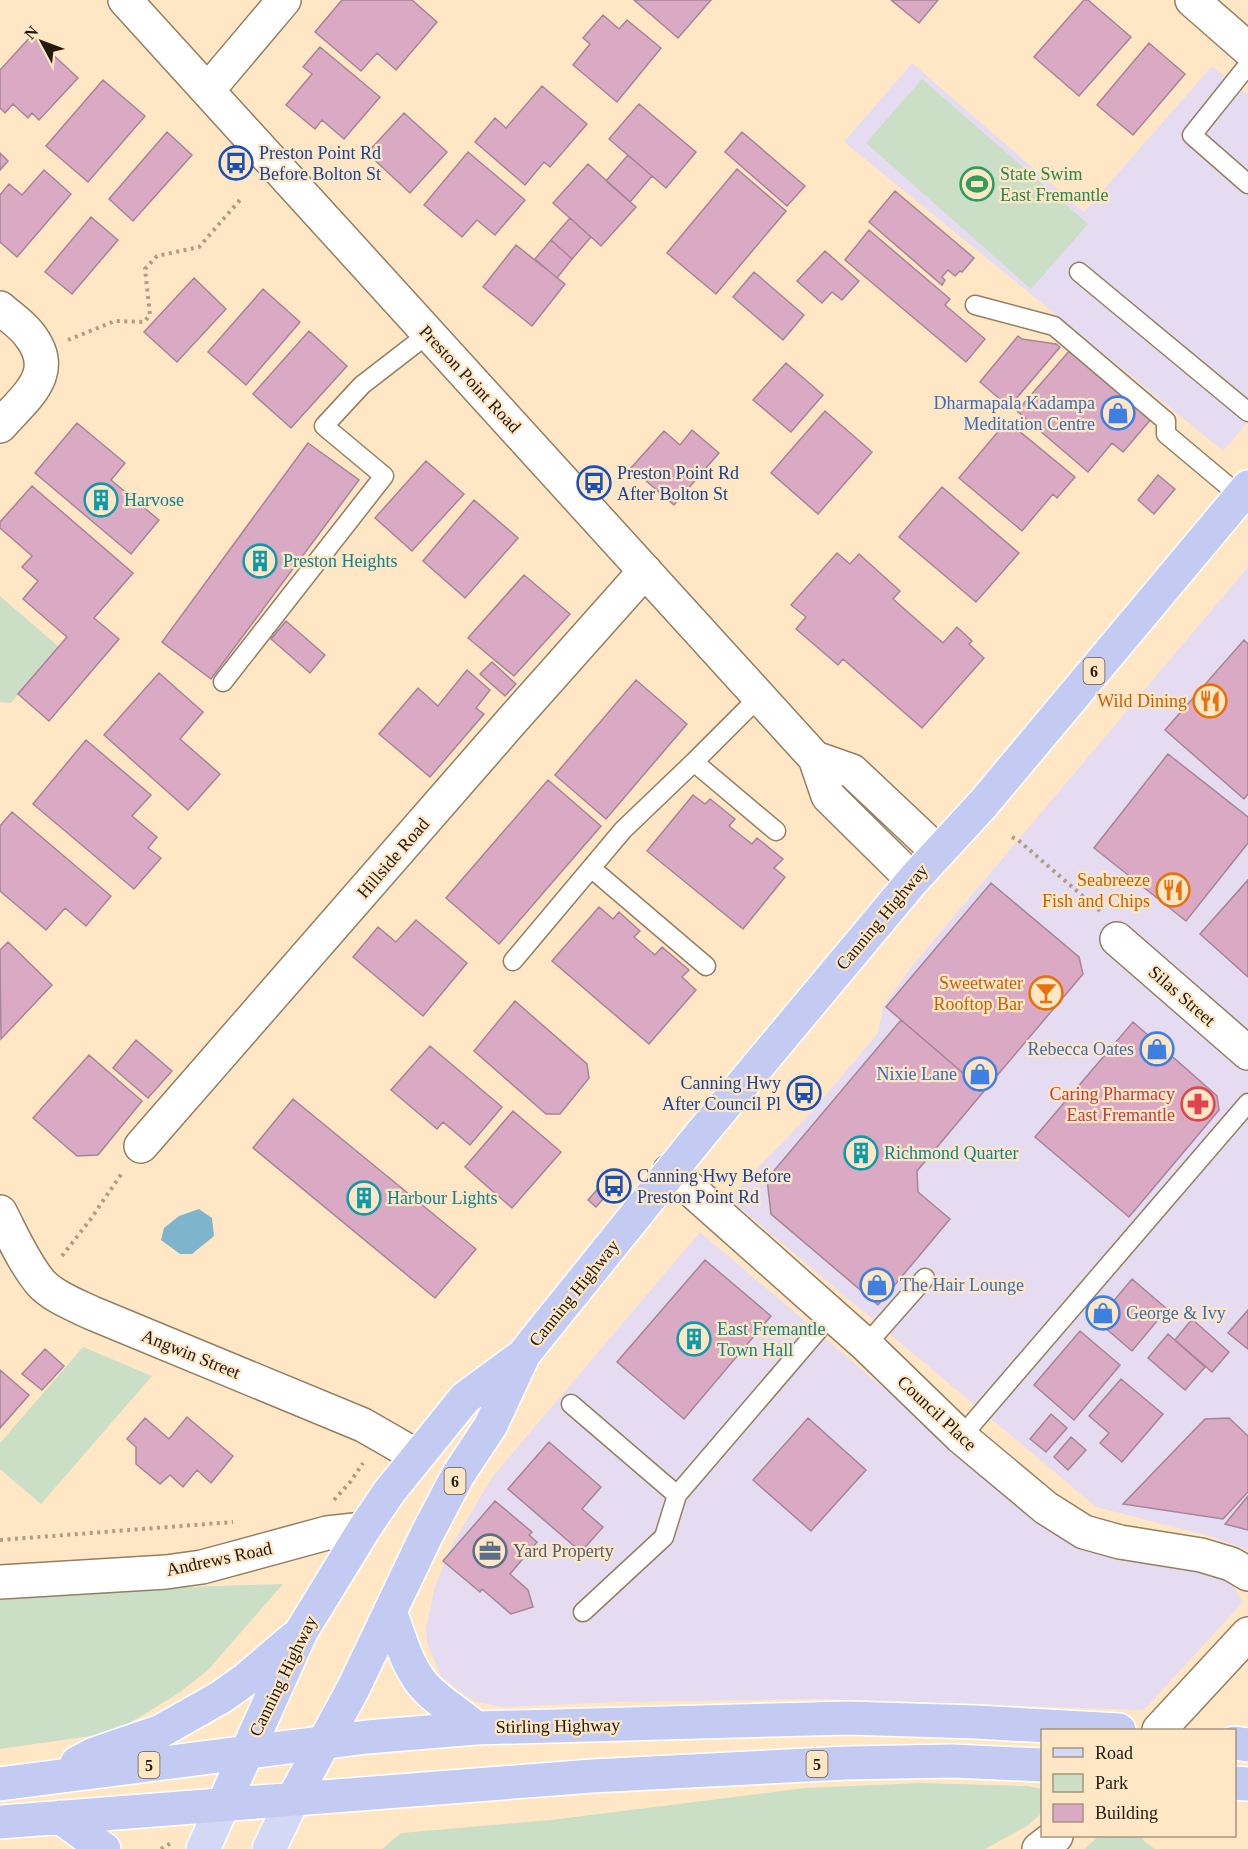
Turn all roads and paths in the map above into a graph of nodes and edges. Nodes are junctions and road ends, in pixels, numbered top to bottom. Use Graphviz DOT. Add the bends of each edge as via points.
graph roads {
  1 [pos="125,0"];
  2 [pos="284,0"];
  3 [pos="1192,0"];
  4 [pos="1248,49"];
  5 [pos="1248,65"];
  6 [pos="208,90"];
  7 [pos="1248,184"];
  8 [pos="240,200"];
  9 [pos="1079,272"];
  10 [pos="975,305"];
  11 [pos="0,309"];
  12 [pos="428,334"];
  13 [pos="41,353"];
  14 [pos="1248,412"];
  15 [pos="0,426"];
  16 [pos="1244,491"];
  17 [pos="645,572"];
  18 [pos="223,682"];
  19 [pos="759,697"];
  20 [pos="815,758"];
  21 [pos="693,762"];
  22 [pos="776,831"];
  23 [pos="1012,837"];
  24 [pos="938,852"];
  25 [pos="591,868"];
  26 [pos="913,880"];
  27 [pos="1117,939"];
  28 [pos="513,961"];
  29 [pos="706,966"];
  30 [pos="1248,1053"];
  31 [pos="1248,1103"];
  32 [pos="141,1146"];
  33 [pos="670,1171"];
  34 [pos="0,1212"];
  35 [pos="925,1278"];
  36 [pos="41,1283"];
  37 [pos="832,1314"];
  38 [pos="866,1345"];
  39 [pos="524,1354"];
  40 [pos="571,1404"];
  41 [pos="961,1437"];
  42 [pos="417,1456"];
  43 [pos="363,1463"];
  44 [pos="677,1495"];
  45 [pos="332,1501"];
  46 [pos="237,1522"];
  47 [pos="364,1529"];
  48 [pos="0,1540"];
  49 [pos="1248,1574"];
  50 [pos="0,1582"];
  51 [pos="390,1611"];
  52 [pos="583,1612"];
  53 [pos="301,1632"];
  54 [pos="1248,1634"];
  55 [pos="476,1728"];
  56 [pos="1093,1729"];
  57 [pos="1161,1729"];
  58 [pos="323,1743"];
  59 [pos="246,1752"];
  60 [pos="1041,1765"];
  61 [pos="52,1778"];
  62 [pos="0,1784"];
  63 [pos="293,1799"];
  64 [pos="223,1805"];
  65 [pos="60,1817"];
  66 [pos="0,1822"];
  67 [pos="1055,1837"];
  68 [pos="187,1846"];
  69 [pos="104,1849"];
  70 [pos="161,1849"];
  71 [pos="269,1849"];
  72 [pos="1039,1849"];
  1 -- 6 [label="street, Preston Point Road"];
  2 -- 6 [label="street"];
  3 -- 4 [label="street"];
  5 -- 7 [label="lane" via="1192,135"];
  6 -- 12 [label="street, Preston Point Road"];
  8 -- 13 [label="path" via="200,247 157,255 145,269 150,315 144,322 115,321"];
  9 -- 14 [label="lane"];
  10 -- 16 [label="lane" via="1054,326 1166,421 1166,434"];
  11 -- 13 [label="street" via="28,333"];
  12 -- 17 [label="street, Preston Point Road"];
  12 -- 18 [label="lane" via="362,385 324,426 384,476"];
  13 -- 15 [label="street" via="39,380"];
  16 -- 24 [label="highway, Canning Highway / 6" via="983,804"];
  17 -- 19 [label="street, Preston Point Road"];
  17 -- 32 [label="street, Hillside Road"];
  19 -- 20 [label="street, Preston Point Road"];
  19 -- 21 [label="lane"];
  20 -- 24 [label="street, Preston Point Road" via="852,771"];
  20 -- 26 [label="street, Preston Point Road" via="828,796"];
  21 -- 22 [label="lane"];
  21 -- 25 [label="lane" via="623,830"];
  23 -- 27 [label="path" via="1112,921"];
  24 -- 26 [label="highway, Canning Highway / 6"];
  25 -- 28 [label="lane"];
  25 -- 29 [label="lane"];
  26 -- 33 [label="highway, Canning Highway / 6"];
  27 -- 30 [label="street, Silas Street"];
  31 -- 41 [label="lane"];
  32 -- 36 [label="path"];
  33 -- 37 [label="street, Council Place"];
  33 -- 39 [label="highway, Canning Highway / 6"];
  34 -- 36 [label="street, Angwin Street"];
  35 -- 38 [label="lane"];
  36 -- 42 [label="street, Angwin Street" via="92,1313 363,1425"];
  37 -- 38 [label="street, Council Place"];
  37 -- 44 [label="lane"];
  38 -- 41 [label="street, Council Place"];
  39 -- 42 [label="highway, Canning Highway / 6" via="465,1398"];
  39 -- 51 [label="highway, Canning Highway / 6" via="491,1425 458,1475"];
  40 -- 44 [label="lane"];
  41 -- 49 [label="street, Council Place" via="1046,1508 1084,1532 1201,1555"];
  42 -- 47 [label="highway, Canning Highway / 6"];
  43 -- 45 [label="path"];
  44 -- 52 [label="lane" via="664,1536"];
  46 -- 48 [label="path"];
  47 -- 50 [label="street, Andrews Road" via="327,1533 202,1567"];
  47 -- 53 [label="highway, Canning Highway / 6"];
  51 -- 55 [label="highway" via="410,1666 421,1682"];
  51 -- 58 [label="highway, Canning Highway / 6"];
  53 -- 59 [label="highway, Canning Highway / 6"];
  53 -- 61 [label="highway" via="221,1697 161,1731 94,1754"];
  54 -- 57 [label="street"];
  55 -- 56 [label="highway, Stirling Highway / 5" via="848,1718"];
  55 -- 58 [label="highway, Stirling Highway / 5"];
  58 -- 59 [label="highway, Stirling Highway / 5"];
  58 -- 63 [label="highway, Canning Highway / 6"];
  59 -- 61 [label="highway, Stirling Highway / 5"];
  59 -- 64 [label="highway, Canning Highway / 6"];
  60 -- 63 [label="highway, 5" via="953,1761 847,1763 592,1776"];
  61 -- 62 [label="highway, Stirling Highway / 5"];
  63 -- 64 [label="highway, 5"];
  63 -- 71 [label="main road, Canning Highway / 6"];
  64 -- 65 [label="highway, 5"];
  64 -- 68 [label="main road, Canning Highway / 6"];
  65 -- 66 [label="highway, 5"];
  65 -- 69 [label="highway"];
  67 -- 72 [label="street"];
  68 -- 70 [label="path"];
}
